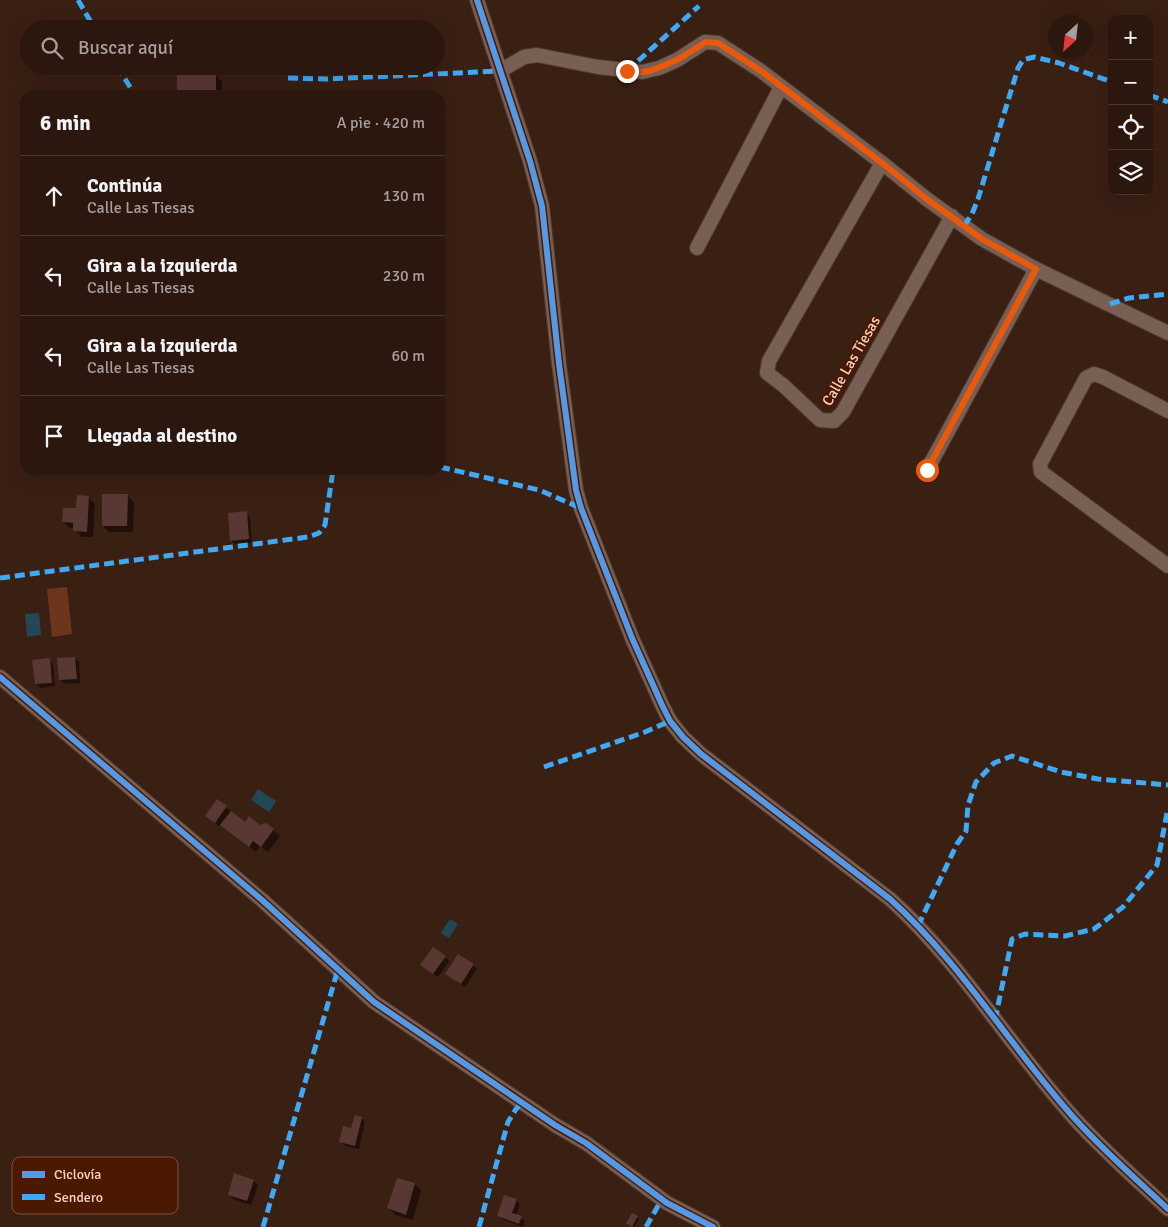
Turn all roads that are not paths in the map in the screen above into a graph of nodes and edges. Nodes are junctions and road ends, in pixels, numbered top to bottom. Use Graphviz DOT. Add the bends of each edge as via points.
graph roads {
  1 [pos="477,0"];
  2 [pos="500,71"];
  3 [pos="781,87"];
  4 [pos="882,163"];
  5 [pos="952,216"];
  6 [pos="697,248"];
  7 [pos="1036,269"];
  8 [pos="1168,332"];
  9 [pos="1168,411"];
  10 [pos="927,470"];
  11 [pos="1168,566"];
  12 [pos="0,677"];
  13 [pos="1168,1209"];
  14 [pos="713,1227"];
  1 -- 2 [label="street"];
  2 -- 3 [label="street" via="524,57 537,55 642,72 677,60 706,42 718,43"];
  2 -- 13 [label="street" via="542,206 578,499 632,638 670,721 701,754 890,900 918,926 1075,1119"];
  3 -- 4 [label="street"];
  3 -- 6 [label="street"];
  4 -- 5 [label="street"];
  4 -- 5 [label="street, Calle Las Tiesas" via="769,361 767,373 820,420 834,421 843,412"];
  5 -- 7 [label="street" via="982,239"];
  7 -- 8 [label="street"];
  7 -- 10 [label="street"];
  9 -- 11 [label="street" via="1094,374 1086,378 1040,464 1041,472"];
  12 -- 14 [label="street" via="262,900 374,1002 586,1143 667,1202"];
}
